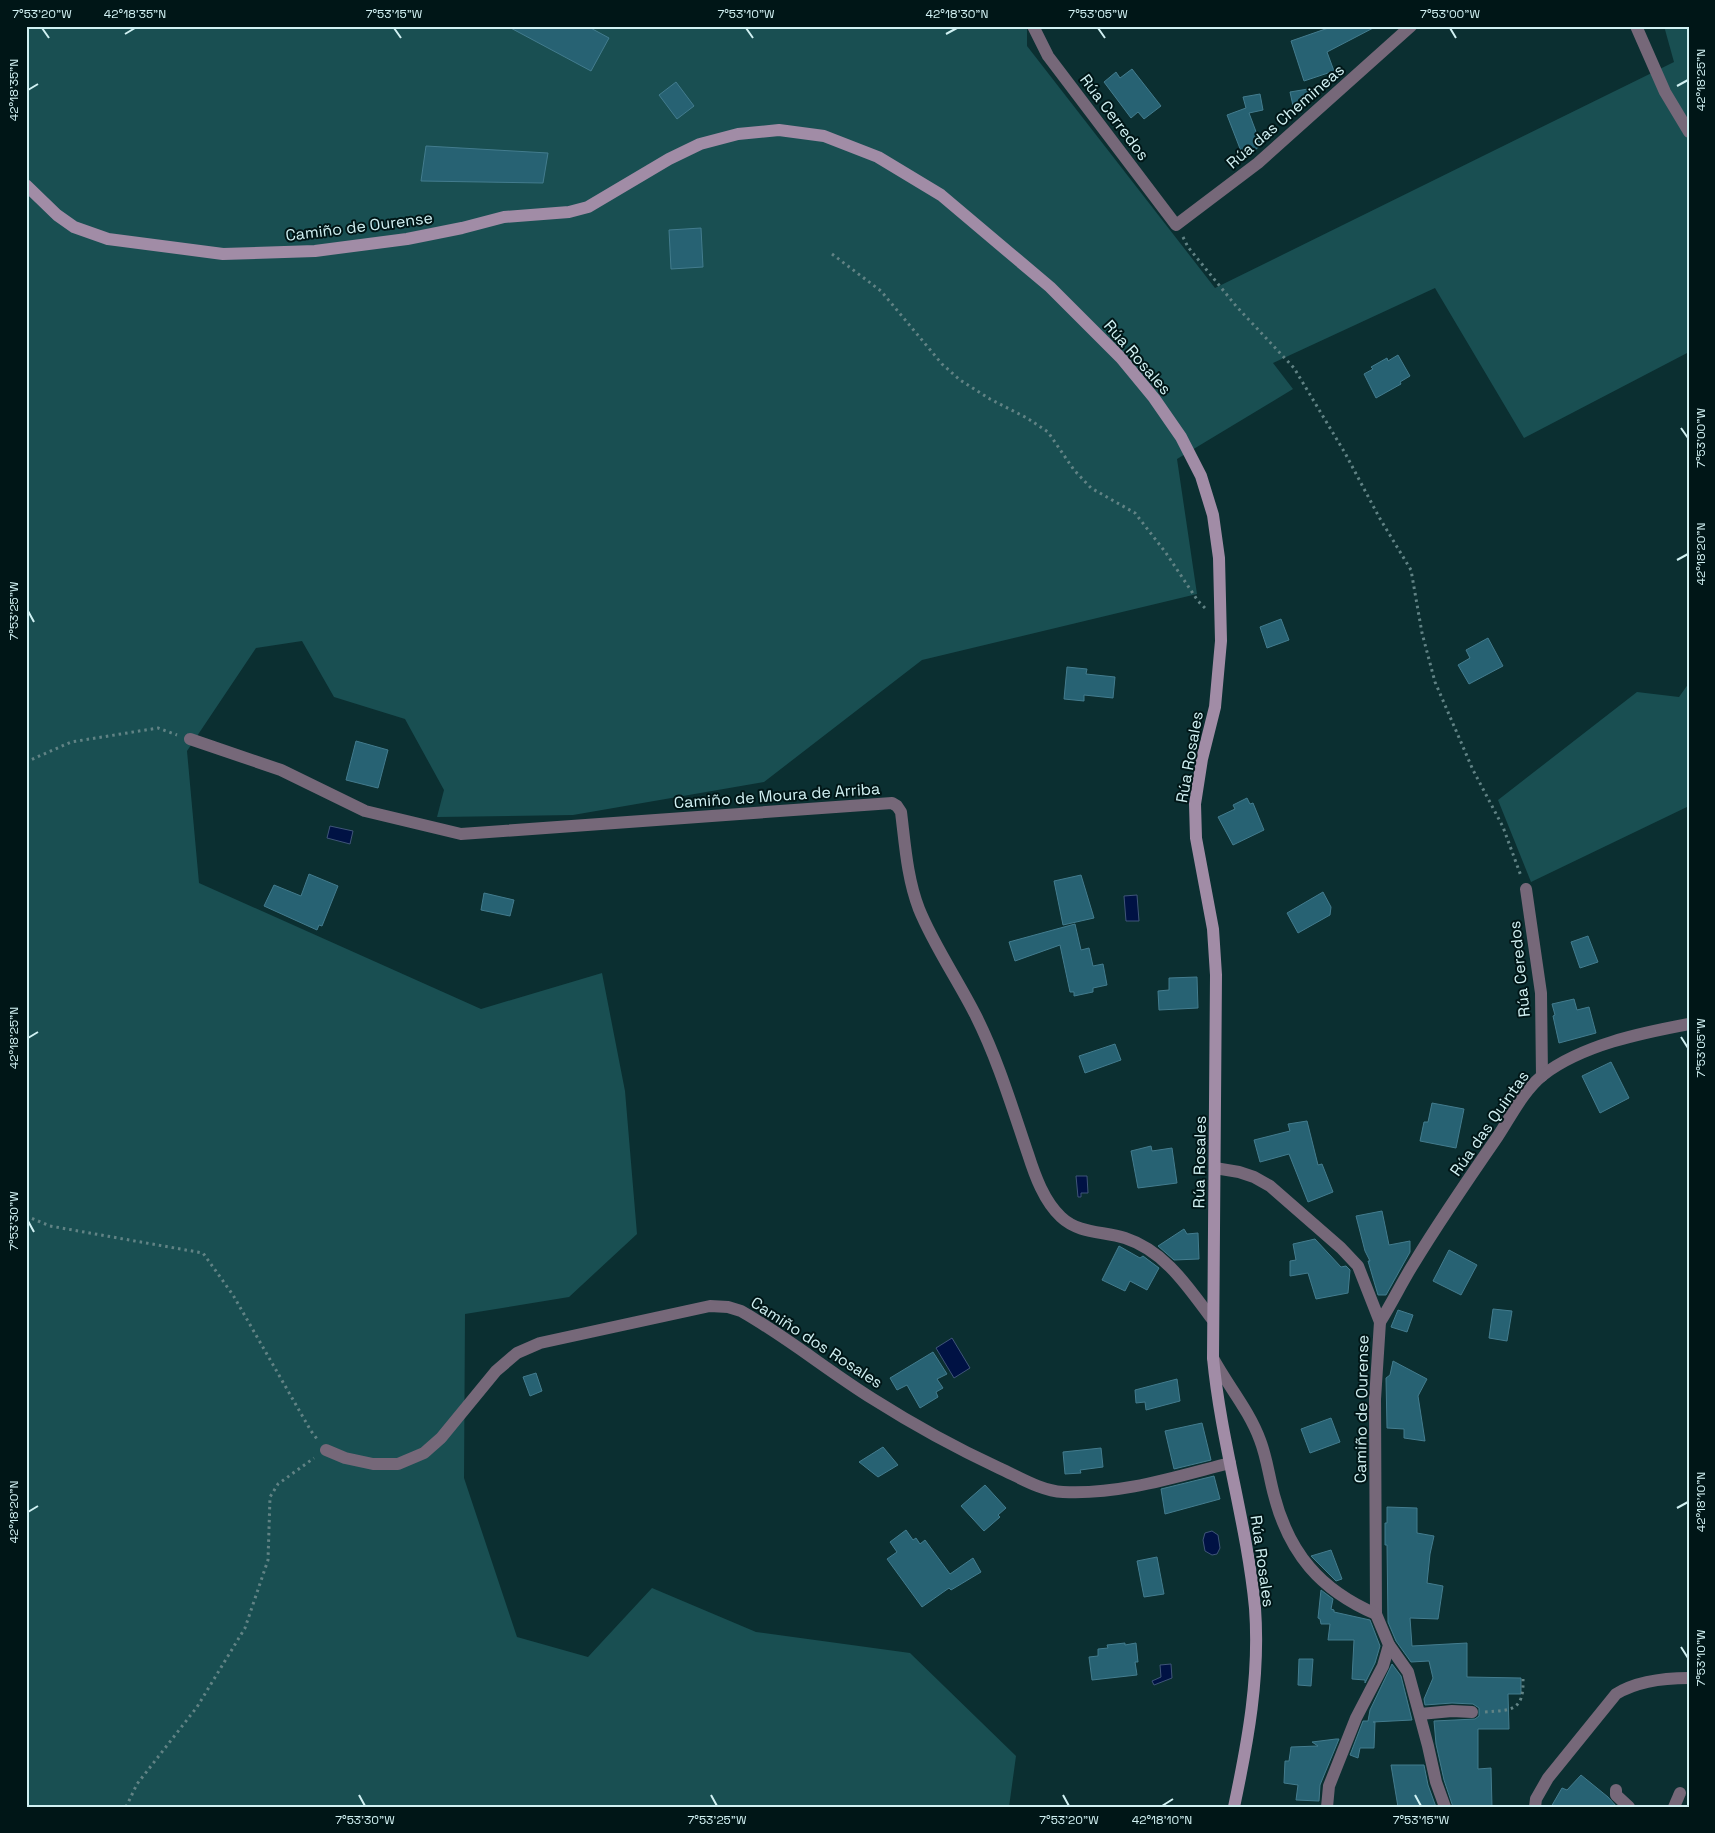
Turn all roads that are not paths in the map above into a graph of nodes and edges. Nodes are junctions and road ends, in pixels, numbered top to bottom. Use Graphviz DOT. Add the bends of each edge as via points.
graph roads {
  1 [pos="1033,26"];
  2 [pos="1411,26"];
  3 [pos="1636,26"];
  4 [pos="1689,132"];
  5 [pos="669,159"];
  6 [pos="26,185"];
  7 [pos="1176,225"];
  8 [pos="190,739"];
  9 [pos="1526,889"];
  10 [pos="1689,1024"];
  11 [pos="1542,1076"];
  12 [pos="1216,1168"];
  13 [pos="1212,1319"];
  14 [pos="1380,1322"];
  15 [pos="1213,1358"];
  16 [pos="326,1450"];
  17 [pos="1230,1463"];
  18 [pos="1376,1614"];
  19 [pos="1389,1645"];
  20 [pos="1689,1678"];
  21 [pos="1472,1712"];
  22 [pos="1420,1714"];
  23 [pos="1616,1790"];
  24 [pos="1680,1794"];
  25 [pos="1234,1807"];
  26 [pos="1327,1807"];
  27 [pos="1445,1807"];
  28 [pos="1535,1807"];
  29 [pos="1629,1807"];
  30 [pos="1674,1807"];
  1 -- 7 [label="street, Rúa Cerredos" via="1048,56"];
  2 -- 7 [label="street, Rúa das Chemineas" via="1258,163"];
  3 -- 4 [label="street" via="1665,92"];
  5 -- 6 [label="street, Camiño de Ourense" via="588,207 569,212 504,217 407,239 306,252 223,254 108,239 74,227"];
  5 -- 12 [label="street, Rúa Rosales" via="700,144 738,134 779,130 824,136 878,157 942,195 1050,287 1121,358 1181,437 1201,476 1213,515 1219,558 1221,641 1215,706 1195,804 1196,838 1213,929 1216,975"];
  8 -- 13 [label="street, Camiño de Moura de Arriba" via="281,770 365,811 461,834 892,803 901,812 909,877 919,909 976,1015 995,1058 1035,1176 1051,1206 1068,1222 1084,1230 1124,1238 1165,1261"];
  9 -- 11 [label="street, Rúa Ceredos" via="1542,993"];
  10 -- 11 [label="street, Rúa das Quintas" via="1624,1038 1591,1050"];
  11 -- 14 [label="street, Rúa das Quintas" via="1451,1206"];
  12 -- 13 [label="street, Rúa Rosales"];
  12 -- 14 [label="street, Camiño de Ourense" via="1239,1172 1270,1186 1341,1248 1358,1266"];
  13 -- 15 [label="street, Rúa Rosales"];
  14 -- 18 [label="street, Camiño de Ourense" via="1375,1399"];
  15 -- 17 [label="street, Rúa Rosales"];
  15 -- 18 [label="street" via="1239,1398 1260,1440 1279,1513 1297,1552 1316,1576 1356,1605"];
  16 -- 17 [label="street, Camiño dos Rosales" via="372,1464 398,1464 424,1453 441,1438 496,1371 517,1353 540,1343 710,1306 741,1311 872,1399 970,1454 1033,1484 1060,1492 1104,1491"];
  17 -- 25 [label="street, Rúa Rosales" via="1255,1609 1250,1730"];
  18 -- 19 [label="street"];
  19 -- 22 [label="street" via="1408,1672"];
  19 -- 26 [label="street" via="1384,1666 1356,1718 1329,1786"];
  20 -- 28 [label="street" via="1640,1683 1616,1694 1548,1778"];
  21 -- 22 [label="street"];
  22 -- 27 [label="street"];
  23 -- 29 [label="street" via="1616,1795"];
  24 -- 30 [label="street"];
}
